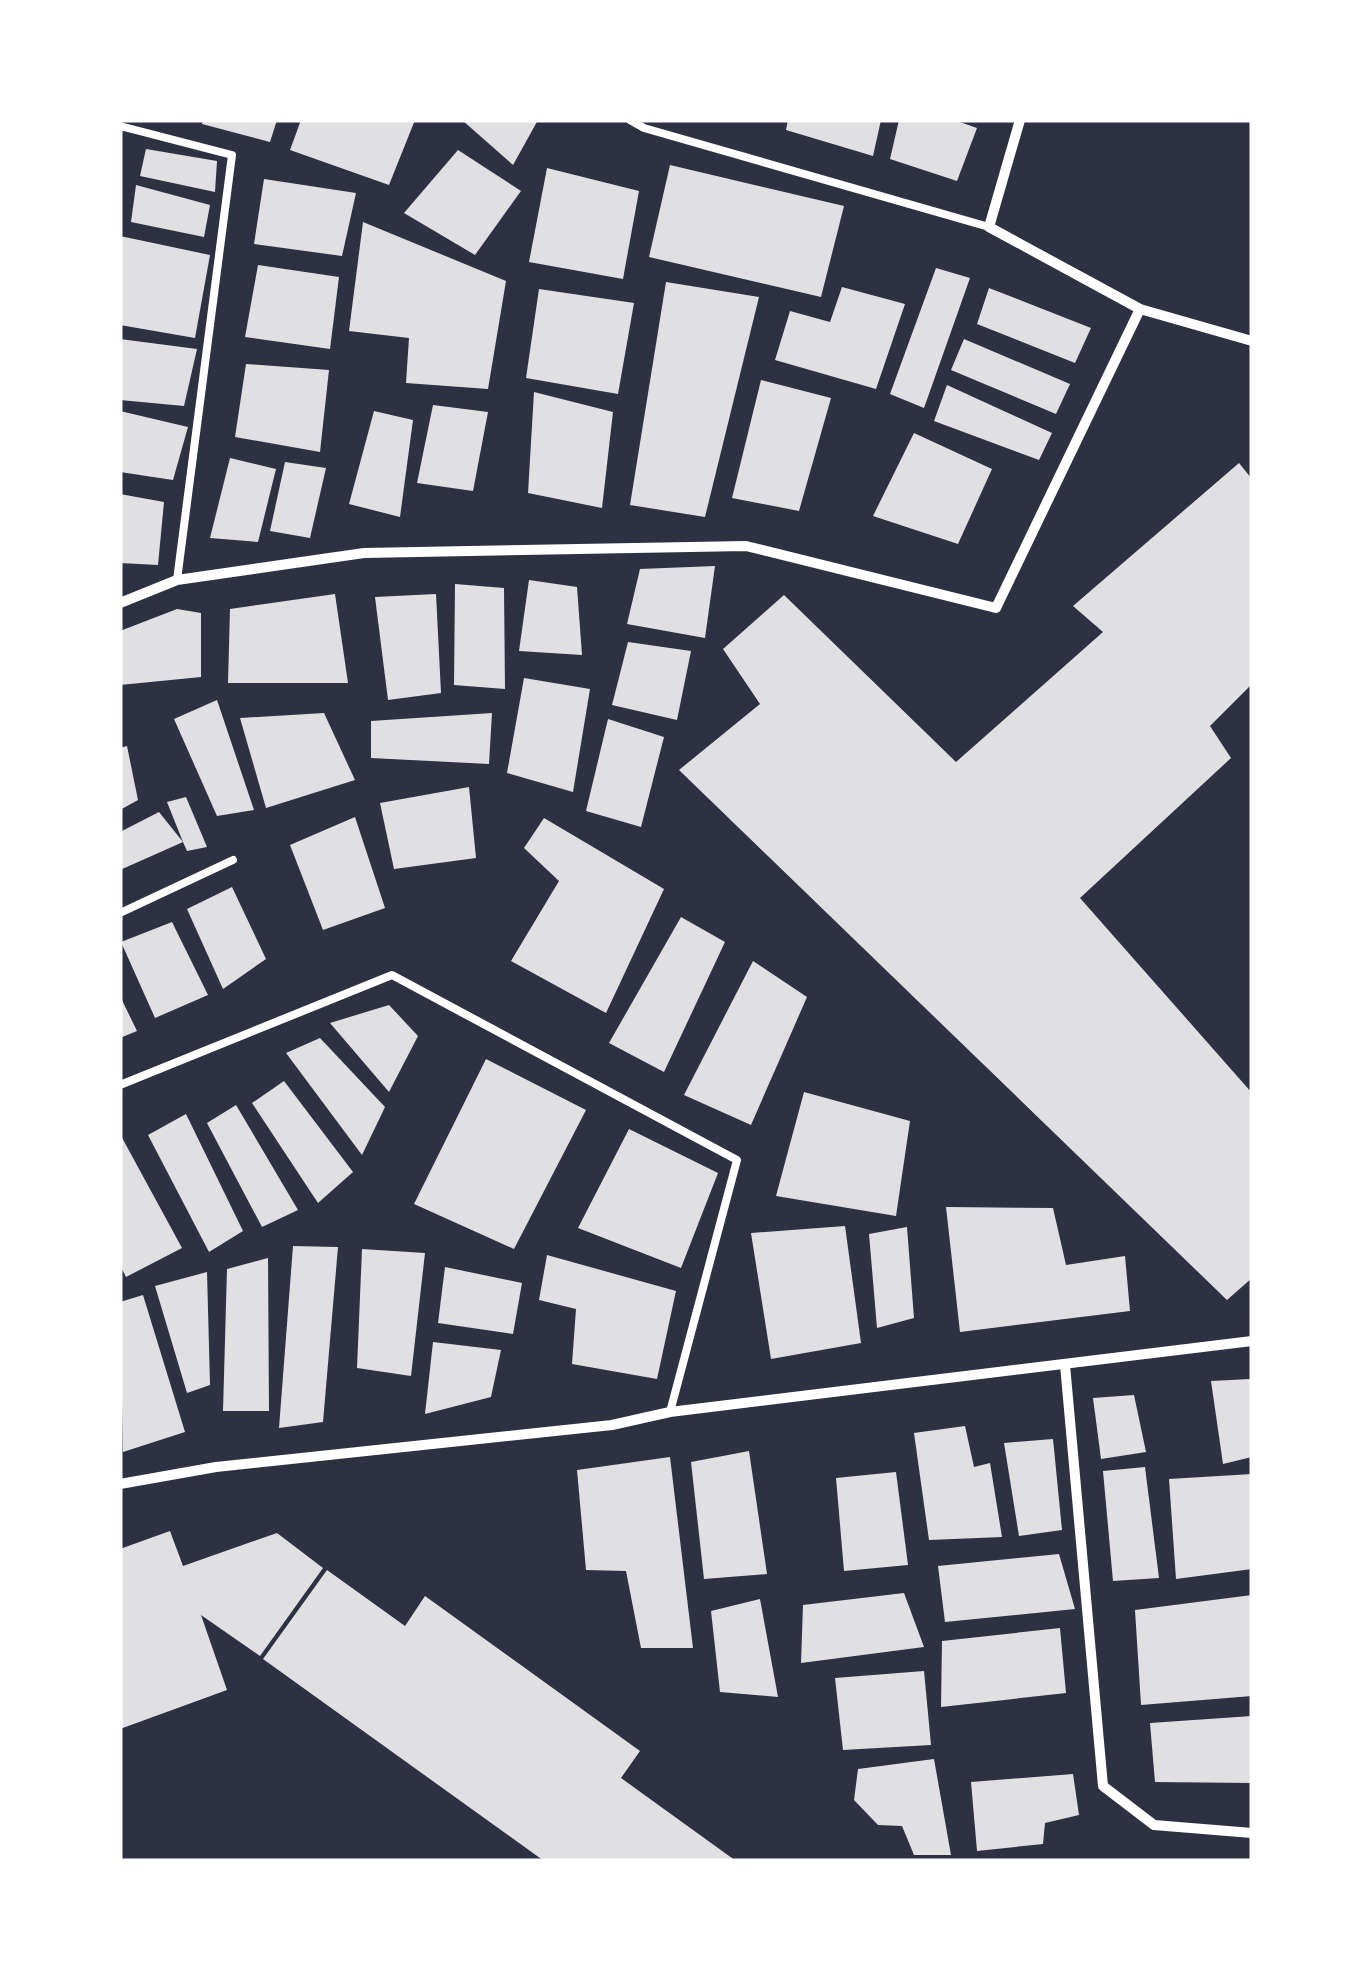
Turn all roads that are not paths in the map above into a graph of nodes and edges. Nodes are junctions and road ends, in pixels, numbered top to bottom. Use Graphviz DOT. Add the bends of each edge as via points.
graph roads {
  1 [pos="630,120"];
  2 [pos="1020,120"];
  3 [pos="120,126"];
  4 [pos="988,227"];
  5 [pos="1140,309"];
  6 [pos="1252,341"];
  7 [pos="178,580"];
  8 [pos="120,603"];
  9 [pos="233,860"];
  10 [pos="120,913"];
  11 [pos="120,1085"];
  12 [pos="1252,1341"];
  13 [pos="1065,1364"];
  14 [pos="670,1412"];
  15 [pos="120,1484"];
  16 [pos="1252,1834"];
  1 -- 4 [label="lane"];
  2 -- 4 [label="street"];
  3 -- 7 [label="lane" via="232,154"];
  4 -- 5 [label="street"];
  5 -- 6 [label="street"];
  5 -- 7 [label="street" via="996,608 746,546 364,553"];
  7 -- 8 [label="street"];
  9 -- 10 [label="lane"];
  11 -- 14 [label="lane" via="392,975 737,1160"];
  12 -- 13 [label="street"];
  13 -- 14 [label="street"];
  13 -- 16 [label="street" via="1104,1786 1154,1825"];
  14 -- 15 [label="street" via="612,1425 216,1467"];
}
